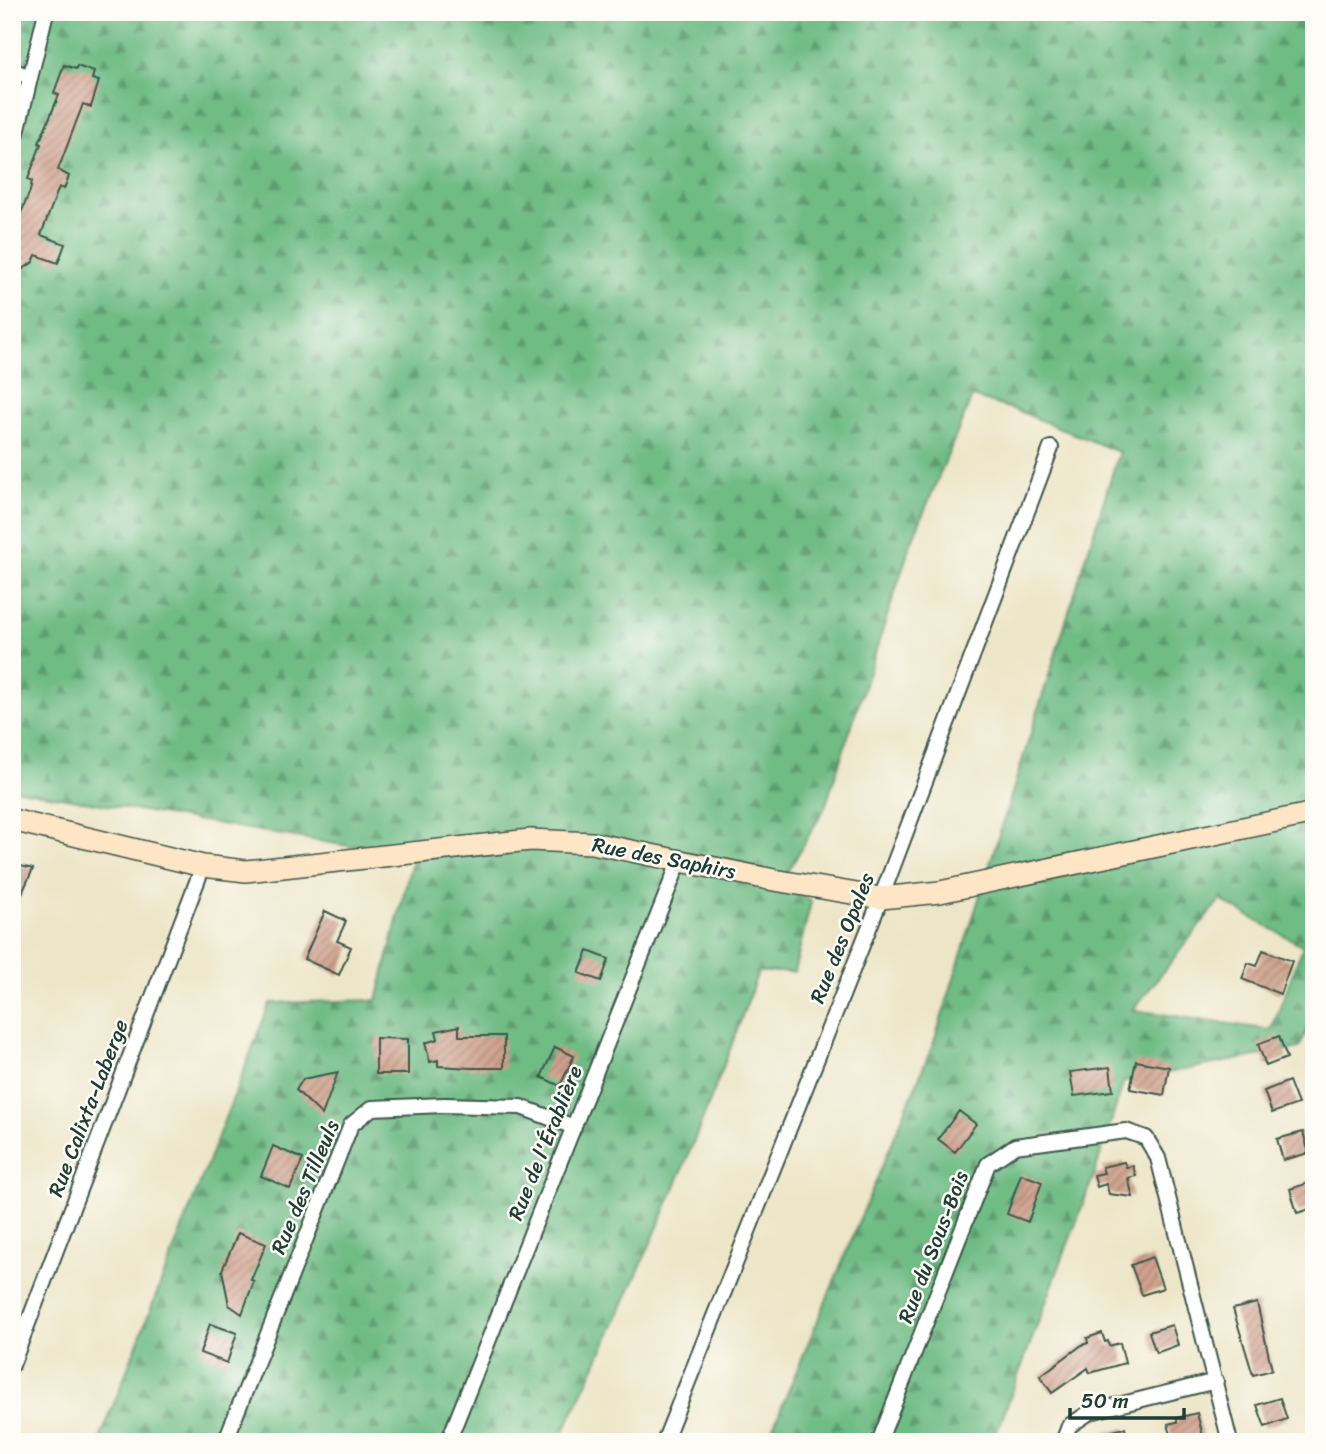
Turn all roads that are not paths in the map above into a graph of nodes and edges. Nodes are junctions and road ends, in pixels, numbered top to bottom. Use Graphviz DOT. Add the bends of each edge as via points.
graph roads {
  1 [pos="46,12"];
  2 [pos="12,70"];
  3 [pos="30,77"];
  4 [pos="12,153"];
  5 [pos="1051,448"];
  6 [pos="1314,813"];
  7 [pos="12,820"];
  8 [pos="680,860"];
  9 [pos="203,866"];
  10 [pos="881,898"];
  11 [pos="575,1127"];
  12 [pos="12,1365"];
  13 [pos="1216,1381"];
  14 [pos="225,1442"];
  15 [pos="449,1442"];
  16 [pos="664,1442"];
  17 [pos="879,1442"];
  18 [pos="1063,1442"];
  19 [pos="1230,1442"];
  1 -- 3 [label="street"];
  2 -- 3 [label="street"];
  3 -- 4 [label="street"];
  5 -- 10 [label="street, Rue des Opales"];
  6 -- 10 [label="street, Rue des Saphirs" via="940,892"];
  7 -- 9 [label="street, Rue des Saphirs"];
  8 -- 9 [label="street, Rue des Saphirs" via="592,843 530,840 246,872"];
  8 -- 10 [label="street, Rue des Saphirs"];
  8 -- 11 [label="street, Rue de l'Érablière"];
  9 -- 12 [label="street, Rue Calixta-Laberge"];
  10 -- 16 [label="street, Rue des Opales"];
  11 -- 14 [label="street, Rue des Tilleuls" via="521,1107 444,1105 372,1108 351,1125"];
  11 -- 15 [label="street, Rue de l'Érablière"];
  13 -- 17 [label="street, Rue du Sous-Bois" via="1158,1158 1146,1138 1126,1131 1015,1146 988,1164"];
  13 -- 18 [label="street" via="1090,1412 1069,1426"];
  13 -- 19 [label="street, Rue du Sous-Bois"];
}
